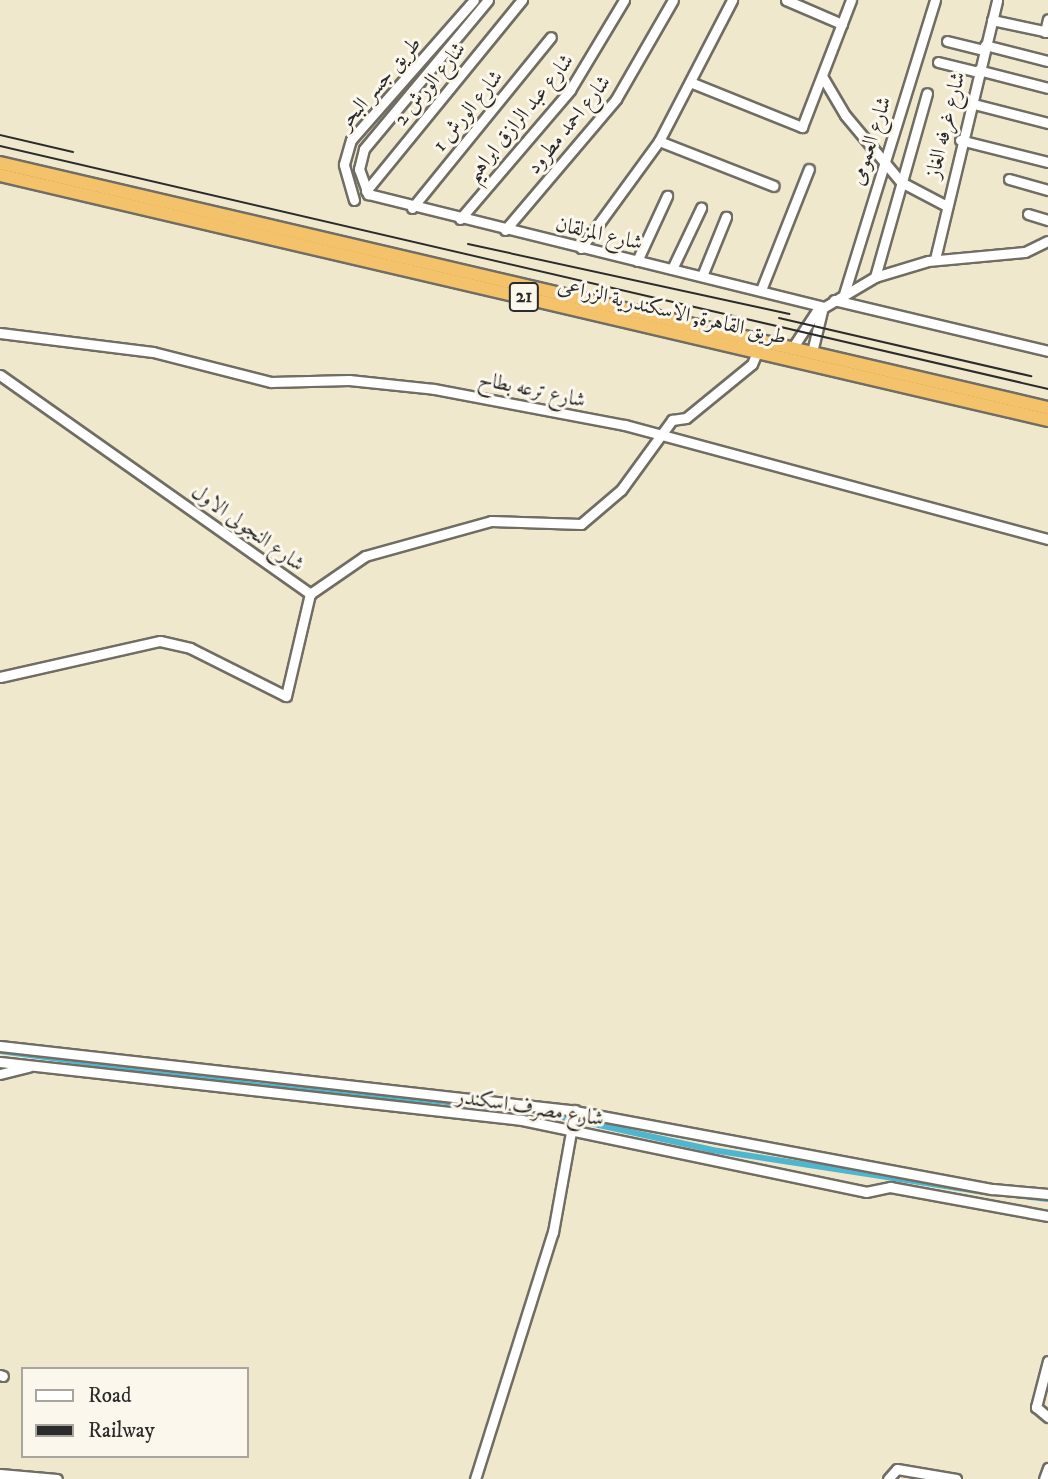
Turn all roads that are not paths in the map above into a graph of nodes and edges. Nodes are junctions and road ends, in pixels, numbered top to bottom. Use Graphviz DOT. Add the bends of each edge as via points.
graph roads {
  1 [pos="474,0"];
  2 [pos="488,0"];
  3 [pos="522,0"];
  4 [pos="624,0"];
  5 [pos="673,0"];
  6 [pos="732,0"];
  7 [pos="786,0"];
  8 [pos="851,0"];
  9 [pos="935,0"];
  10 [pos="997,0"];
  11 [pos="808,4"];
  12 [pos="1048,19"];
  13 [pos="992,20"];
  14 [pos="842,23"];
  15 [pos="1047,32"];
  16 [pos="551,37"];
  17 [pos="947,41"];
  18 [pos="984,48"];
  19 [pos="1048,61"];
  20 [pos="937,62"];
  21 [pos="978,71"];
  22 [pos="822,76"];
  23 [pos="690,82"];
  24 [pos="1048,88"];
  25 [pos="927,93"];
  26 [pos="970,103"];
  27 [pos="1048,122"];
  28 [pos="960,140"];
  29 [pos="659,141"];
  30 [pos="883,159"];
  31 [pos="1048,162"];
  32 [pos="0,163"];
  33 [pos="809,169"];
  34 [pos="0,175"];
  35 [pos="1009,179"];
  36 [pos="901,182"];
  37 [pos="774,186"];
  38 [pos="1048,190"];
  39 [pos="367,192"];
  40 [pos="667,196"];
  41 [pos="354,200"];
  42 [pos="945,205"];
  43 [pos="412,208"];
  44 [pos="701,208"];
  45 [pos="1028,214"];
  46 [pos="726,217"];
  47 [pos="460,219"];
  48 [pos="1048,220"];
  49 [pos="505,230"];
  50 [pos="1048,241"];
  51 [pos="581,248"];
  52 [pos="935,260"];
  53 [pos="637,261"];
  54 [pos="672,269"];
  55 [pos="702,276"];
  56 [pos="875,277"];
  57 [pos="761,290"];
  58 [pos="844,293"];
  59 [pos="834,300"];
  60 [pos="823,307"];
  61 [pos="0,333"];
  62 [pos="793,347"];
  63 [pos="1048,351"];
  64 [pos="757,352"];
  65 [pos="812,352"];
  66 [pos="0,375"];
  67 [pos="1048,408"];
  68 [pos="1048,420"];
  69 [pos="663,435"];
  70 [pos="1048,539"];
  71 [pos="310,594"];
  72 [pos="0,677"];
  73 [pos="0,1046"];
  74 [pos="0,1062"];
  75 [pos="36,1066"];
  76 [pos="0,1074"];
  77 [pos="575,1110"];
  78 [pos="572,1131"];
  79 [pos="1048,1194"];
  80 [pos="1048,1216"];
  81 [pos="1048,1361"];
  82 [pos="1048,1417"];
  83 [pos="1048,1468"];
  84 [pos="0,1474"];
  85 [pos="57,1479"];
  86 [pos="475,1479"];
  87 [pos="888,1479"];
  88 [pos="956,1479"];
  89 [pos="1044,1479"];
  1 -- 41 [label="street, طريق جسر البحر" via="351,140 344,164"];
  2 -- 39 [label="street, طريق جسر البحر" via="364,149 359,169"];
  3 -- 39 [label="street, شارع الورش 2"];
  4 -- 47 [label="street, شارع عبد الرازق ابراهيم" via="570,90"];
  5 -- 49 [label="street, شارع احمد مطرود" via="616,99"];
  6 -- 23 [label="street"];
  7 -- 11 [label="street"];
  8 -- 14 [label="street"];
  9 -- 30 [label="street, شارع العمومى"];
  10 -- 13 [label="street, شارع غرفه الغاز"];
  11 -- 14 [label="street"];
  12 -- 15 [label="street"];
  13 -- 15 [label="street"];
  13 -- 18 [label="street, شارع غرفه الغاز"];
  14 -- 22 [label="street"];
  16 -- 43 [label="street, شارع الورش 1"];
  17 -- 18 [label="street"];
  18 -- 19 [label="street"];
  18 -- 21 [label="street, شارع غرفه الغاز"];
  20 -- 21 [label="street"];
  21 -- 24 [label="street"];
  21 -- 26 [label="street, شارع غرفه الغاز"];
  22 -- 23 [label="street" via="804,124 795,127"];
  22 -- 30 [label="street"];
  23 -- 29 [label="street"];
  25 -- 36 [label="street"];
  26 -- 27 [label="street"];
  26 -- 28 [label="street, شارع غرفه الغاز"];
  28 -- 31 [label="street"];
  28 -- 42 [label="street, شارع غرفه الغاز"];
  29 -- 37 [label="street"];
  29 -- 51 [label="street"];
  30 -- 36 [label="street"];
  30 -- 58 [label="street, شارع العمومى"];
  32 -- 62 [label="highway, طريق القاهرة, الاسكندرية الزراعى / 21"];
  33 -- 57 [label="street"];
  34 -- 64 [label="highway, طريق القاهرة, الاسكندرية الزراعى / 21"];
  35 -- 38 [label="street"];
  36 -- 42 [label="street"];
  36 -- 56 [label="street"];
  39 -- 43 [label="street, شارع المزلقان"];
  40 -- 53 [label="street"];
  42 -- 52 [label="street, شارع غرفه الغاز"];
  43 -- 47 [label="street, شارع المزلقان"];
  44 -- 54 [label="street"];
  45 -- 48 [label="street"];
  46 -- 55 [label="street"];
  47 -- 49 [label="street, شارع المزلقان"];
  49 -- 51 [label="street, شارع المزلقان"];
  50 -- 52 [label="street" via="1013,254"];
  51 -- 53 [label="street, شارع المزلقان"];
  52 -- 56 [label="street"];
  53 -- 54 [label="street, شارع المزلقان"];
  54 -- 55 [label="street, شارع المزلقان"];
  55 -- 57 [label="street, شارع المزلقان"];
  56 -- 58 [label="street"];
  57 -- 60 [label="street, شارع المزلقان"];
  58 -- 59 [label="street"];
  59 -- 60 [label="street"];
  59 -- 63 [label="street"];
  60 -- 62 [label="street"];
  60 -- 65 [label="street"];
  61 -- 69 [label="street, شارع ترعه بطاح" via="153,352 271,382 349,380 434,389"];
  62 -- 65 [label="highway, طريق القاهرة, الاسكندرية الزراعى / 21"];
  64 -- 68 [label="highway, طريق القاهرة, الاسكندرية الزراعى / 21"];
  64 -- 69 [label="street, شارع النجولى الاول" via="752,364 686,418 672,420"];
  65 -- 67 [label="highway, طريق القاهرة, الاسكندرية الزراعى / 21"];
  66 -- 71 [label="street, شارع النجولى الاول"];
  69 -- 70 [label="street, شارع ترعه بطاح"];
  69 -- 71 [label="street, شارع النجولى الاول" via="621,490 580,524 491,521 365,556"];
  71 -- 72 [label="street" via="286,696 190,648 160,641"];
  73 -- 77 [label="street, شارع مصرف اسكندر"];
  74 -- 75 [label="street, شارع مصرف اسكندر"];
  75 -- 76 [label="street"];
  75 -- 78 [label="street, شارع مصرف اسكندر"];
  77 -- 78 [label="street"];
  77 -- 79 [label="street, شارع مصرف اسكندر" via="993,1189"];
  78 -- 80 [label="street, شارع مصرف اسكندر" via="866,1192 890,1187"];
  78 -- 86 [label="street" via="552,1232"];
  81 -- 82 [label="street" via="1036,1407"];
  83 -- 89 [label="street"];
  84 -- 85 [label="street"];
  87 -- 88 [label="street" via="897,1469"];
}
